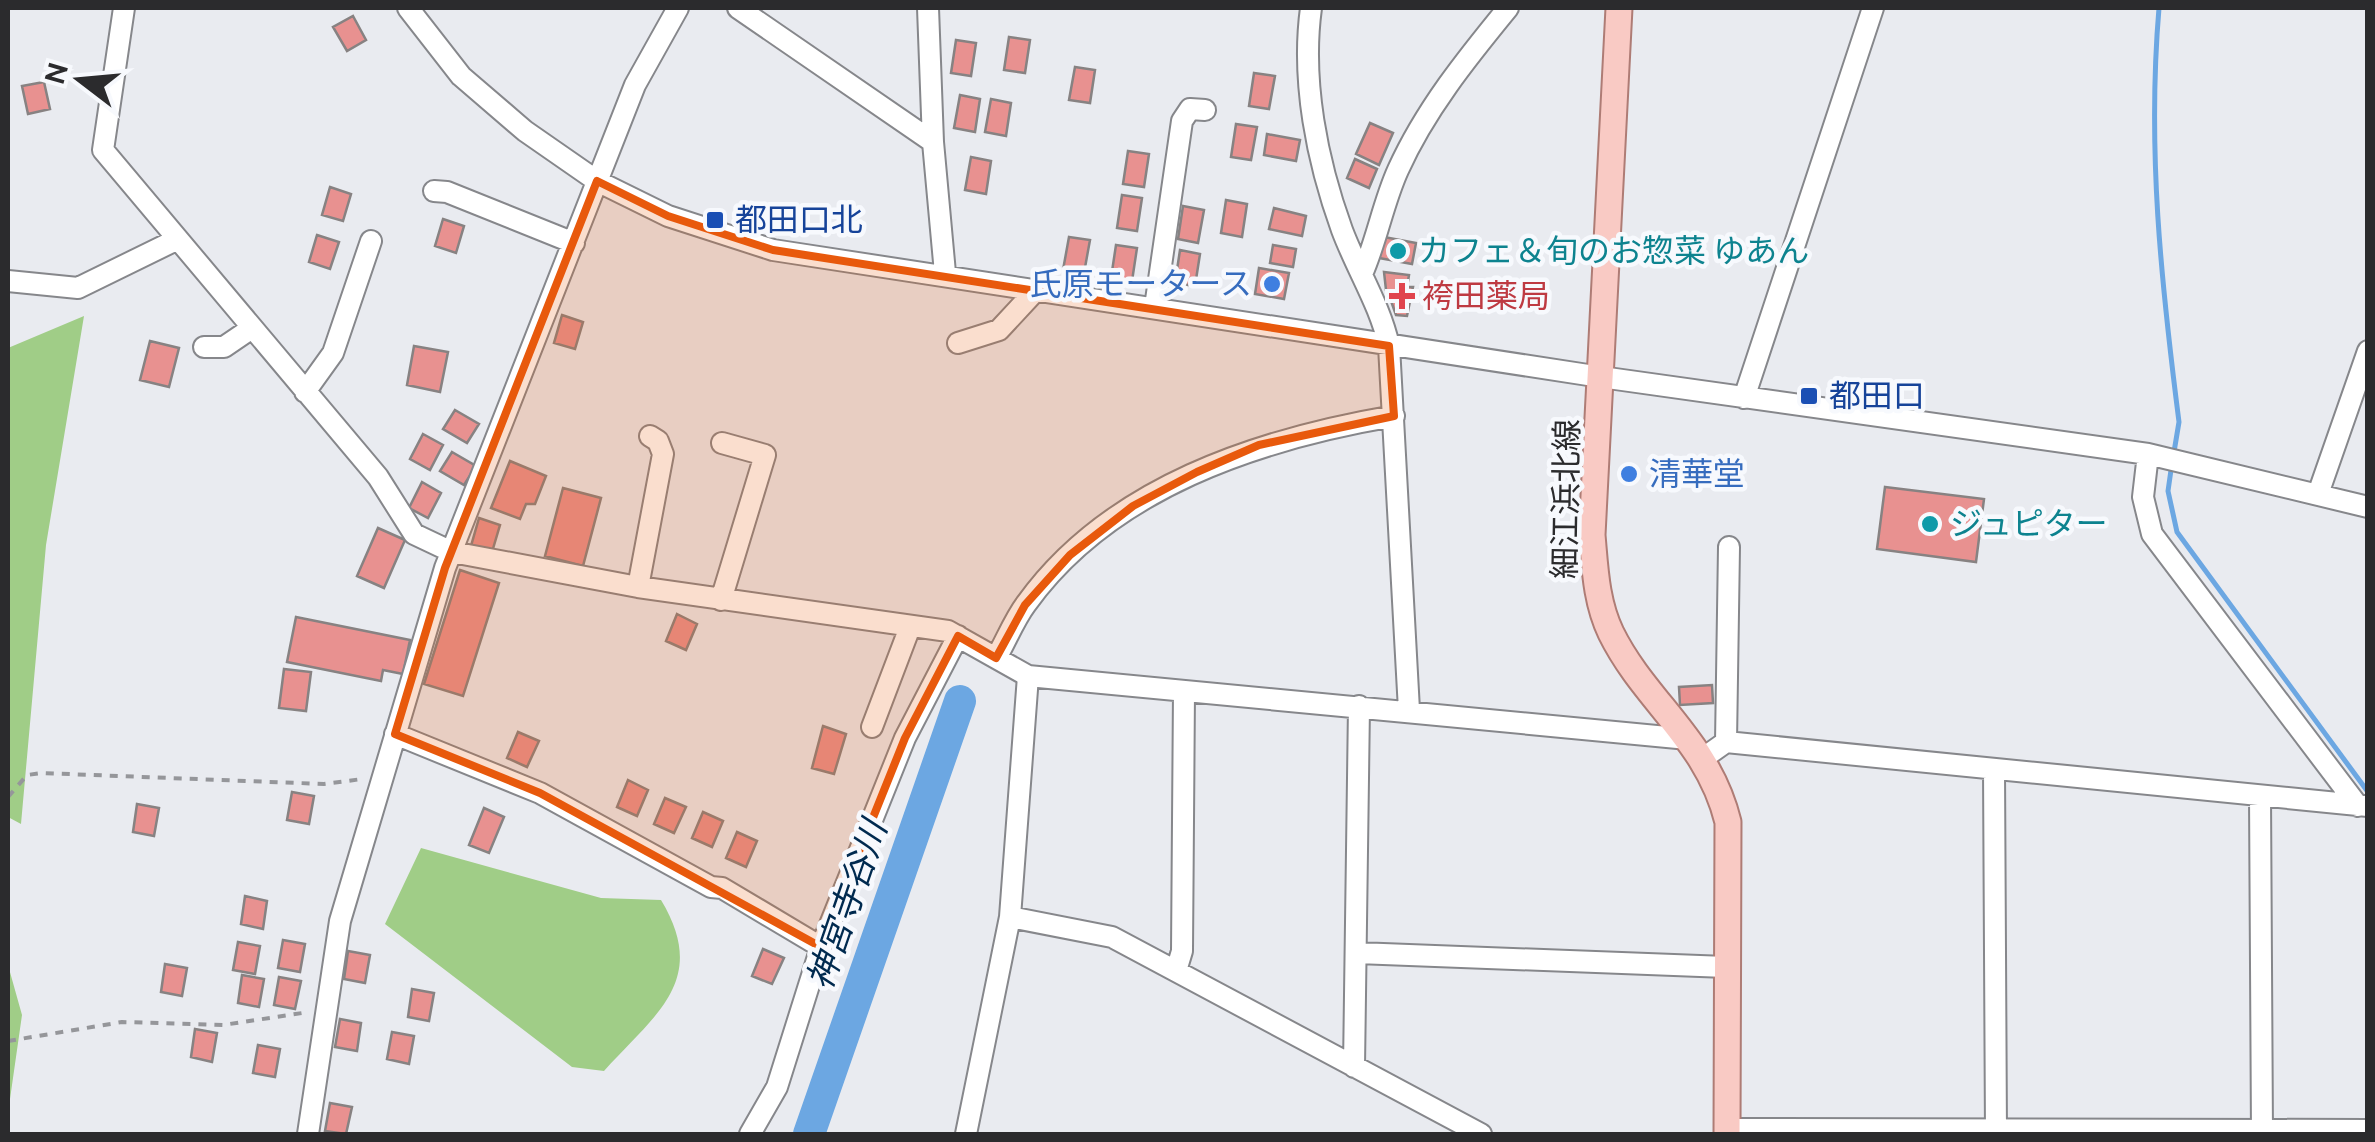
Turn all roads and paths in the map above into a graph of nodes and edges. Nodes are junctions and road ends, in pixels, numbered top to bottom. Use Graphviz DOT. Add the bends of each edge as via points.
graph roads {
  1 [pos="124,8"];
  2 [pos="408,8"];
  3 [pos="678,8"];
  4 [pos="738,8"];
  5 [pos="928,8"];
  6 [pos="1311,8"];
  7 [pos="1508,8"];
  8 [pos="1619,8"];
  9 [pos="1873,8"];
  10 [pos="1204,110"];
  11 [pos="932,142"];
  12 [pos="597,181"];
  13 [pos="434,191"];
  14 [pos="176,240"];
  15 [pos="371,241"];
  16 [pos="574,243"];
  17 [pos="945,273"];
  18 [pos="1362,274"];
  19 [pos="8,280"];
  20 [pos="1038,288"];
  21 [pos="1155,308"];
  22 [pos="252,328"];
  23 [pos="958,343"];
  24 [pos="1390,346"];
  25 [pos="204,348"];
  26 [pos="2368,352"];
  27 [pos="1600,377"];
  28 [pos="306,392"];
  29 [pos="1744,398"];
  30 [pos="1394,416"];
  31 [pos="650,436"];
  32 [pos="722,443"];
  33 [pos="2152,455"];
  34 [pos="2318,494"];
  35 [pos="2368,507"];
  36 [pos="1729,547"];
  37 [pos="452,552"];
  38 [pos="638,587"];
  39 [pos="721,600"];
  40 [pos="910,627"];
  41 [pos="958,636"];
  42 [pos="996,658"];
  43 [pos="1028,676"];
  44 [pos="1184,691"];
  45 [pos="1359,706"];
  46 [pos="1409,710"];
  47 [pos="872,726"];
  48 [pos="395,734"];
  49 [pos="1726,742"];
  50 [pos="1695,749"];
  51 [pos="1994,769"];
  52 [pos="384,776"];
  53 [pos="2260,796"];
  54 [pos="8,797"];
  55 [pos="2364,806"];
  56 [pos="1010,918"];
  57 [pos="821,946"];
  58 [pos="1358,952"];
  59 [pos="1726,967"];
  60 [pos="1176,972"];
  61 [pos="323,1010"];
  62 [pos="8,1041"];
  63 [pos="1354,1067"];
  64 [pos="2368,1130"];
  65 [pos="1727,1132"];
  66 [pos="1996,1132"];
  67 [pos="2262,1132"];
  68 [pos="308,1134"];
  69 [pos="750,1134"];
  70 [pos="966,1134"];
  71 [pos="1480,1134"];
  1 -- 14 [label="street" via="101,145"];
  2 -- 12 [label="street" via="462,76"];
  3 -- 12 [label="street" via="635,85"];
  4 -- 11 [label="street"];
  5 -- 11 [label="street"];
  6 -- 18 [label="street" via="1310,88 1323,165"];
  7 -- 18 [label="street" via="1410,144"];
  8 -- 27 [label="main road, 細江浜北線"];
  9 -- 29 [label="street"];
  10 -- 21 [label="street" via="1190,109 1182,121"];
  11 -- 17 [label="street"];
  12 -- 16 [label="street"];
  12 -- 17 [label="street" via="668,216 773,250"];
  13 -- 16 [label="street"];
  14 -- 19 [label="street" via="78,288"];
  14 -- 22 [label="street"];
  15 -- 28 [label="street" via="333,353"];
  16 -- 37 [label="street"];
  17 -- 20 [label="street"];
  18 -- 24 [label="street"];
  20 -- 21 [label="street"];
  20 -- 23 [label="street" via="999,330"];
  21 -- 24 [label="street"];
  22 -- 25 [label="street" via="224,347"];
  22 -- 28 [label="street"];
  24 -- 27 [label="street"];
  24 -- 30 [label="street"];
  26 -- 34 [label="street"];
  27 -- 29 [label="street"];
  27 -- 50 [label="main road, 細江浜北線" via="1592,534 1597,594 1612,634"];
  28 -- 37 [label="street" via="378,477 414,534"];
  29 -- 33 [label="street"];
  30 -- 42 [label="street" via="1259,445 1133,506 1070,555 1026,604"];
  30 -- 46 [label="street"];
  31 -- 38 [label="street" via="663,454"];
  32 -- 39 [label="street" via="765,454"];
  33 -- 34 [label="street"];
  33 -- 55 [label="street" via="2143,497 2152,534"];
  34 -- 35 [label="street"];
  36 -- 49 [label="street"];
  37 -- 38 [label="street"];
  37 -- 48 [label="street"];
  38 -- 39 [label="street"];
  39 -- 40 [label="street"];
  40 -- 41 [label="street"];
  40 -- 47 [label="street"];
  41 -- 42 [label="street"];
  41 -- 57 [label="street" via="905,738"];
  42 -- 43 [label="street"];
  43 -- 44 [label="street"];
  43 -- 56 [label="street"];
  44 -- 45 [label="street"];
  44 -- 60 [label="street" via="1182,951"];
  45 -- 46 [label="street"];
  45 -- 58 [label="street"];
  46 -- 50 [label="street"];
  48 -- 52 [label="street"];
  48 -- 57 [label="street" via="540,793"];
  49 -- 50 [label="street"];
  49 -- 51 [label="street"];
  50 -- 59 [label="main road, 細江浜北線" via="1719,785 1728,822"];
  51 -- 53 [label="street"];
  51 -- 66 [label="street"];
  52 -- 54 [label="path" via="324,784 42,774 27,775"];
  52 -- 61 [label="street" via="340,922"];
  53 -- 55 [label="street"];
  53 -- 67 [label="street"];
  56 -- 60 [label="street" via="1112,937"];
  56 -- 70 [label="street"];
  57 -- 69 [label="street" via="777,1087"];
  58 -- 59 [label="street"];
  58 -- 63 [label="street"];
  59 -- 65 [label="main road, 細江浜北線"];
  60 -- 63 [label="street"];
  61 -- 62 [label="path" via="223,1025 122,1022"];
  61 -- 68 [label="street"];
  63 -- 71 [label="street"];
  64 -- 67 [label="street"];
  65 -- 66 [label="street"];
  66 -- 67 [label="street"];
}
